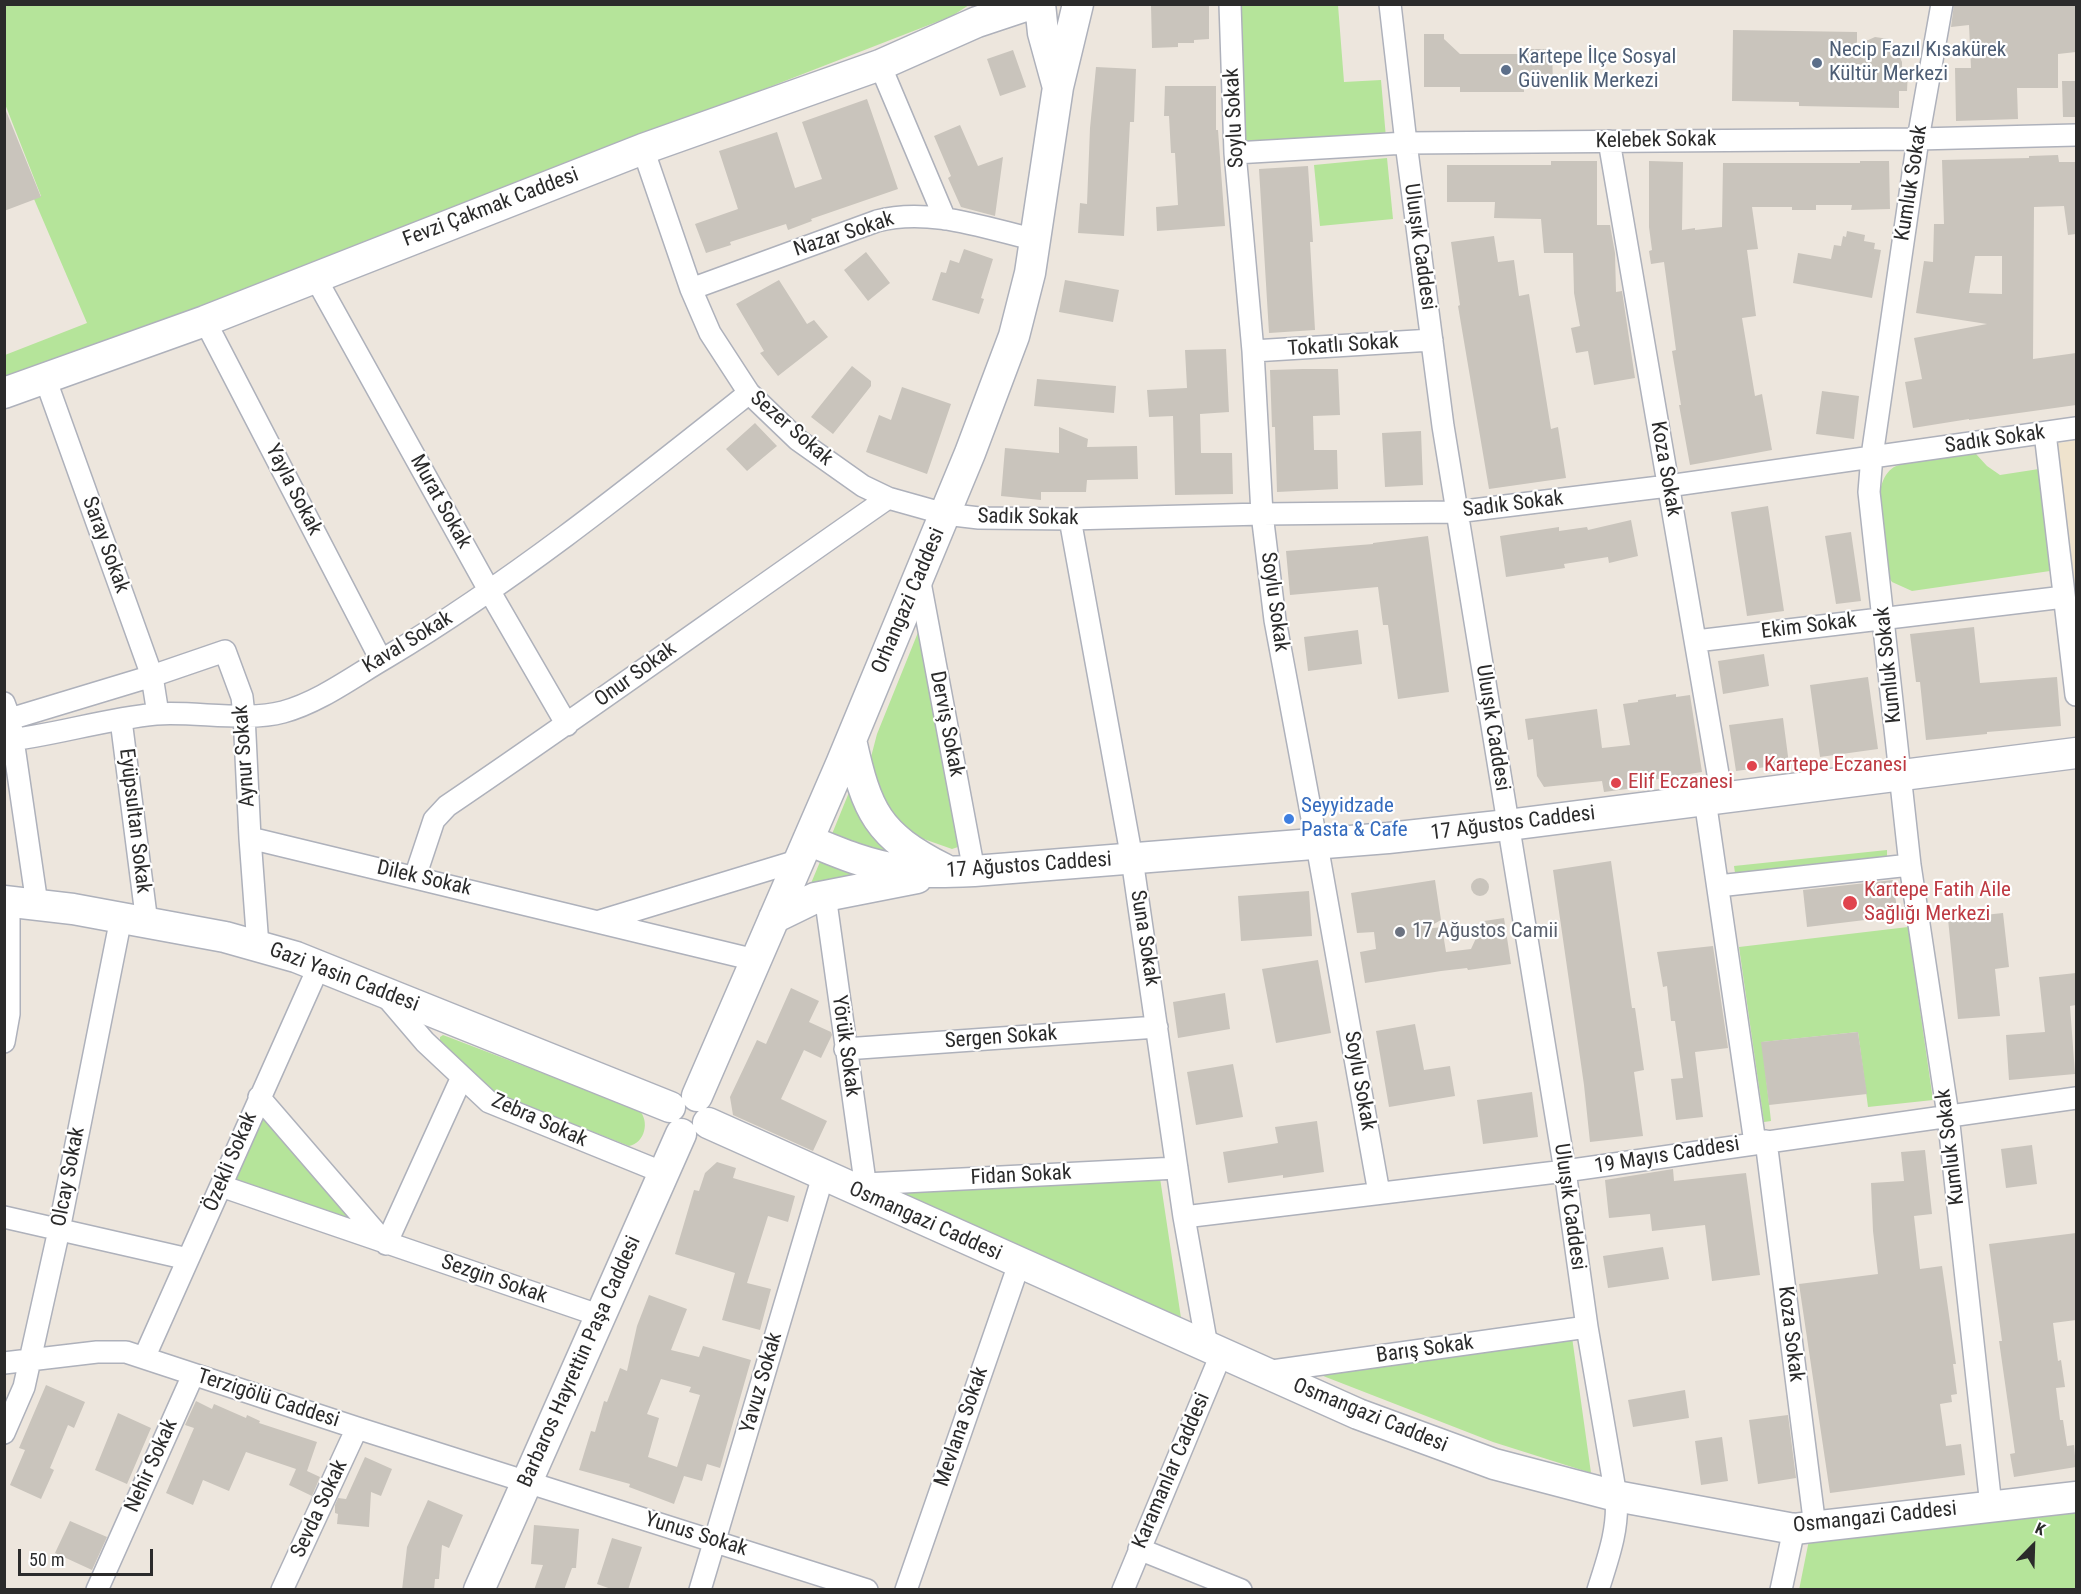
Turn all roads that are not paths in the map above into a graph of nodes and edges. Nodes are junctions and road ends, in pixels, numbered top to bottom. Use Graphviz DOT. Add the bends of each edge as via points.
graph roads {
  1 [pos="1031,4"];
  2 [pos="1040,4"];
  3 [pos="1078,4"];
  4 [pos="1230,4"];
  5 [pos="1390,4"];
  6 [pos="1942,4"];
  7 [pos="984,13"];
  8 [pos="880,65"];
  9 [pos="1058,87"];
  10 [pos="2076,135"];
  11 [pos="1918,139"];
  12 [pos="1609,141"];
  13 [pos="1406,143"];
  14 [pos="643,149"];
  15 [pos="1235,153"];
  16 [pos="945,219"];
  17 [pos="1036,240"];
  18 [pos="315,277"];
  19 [pos="692,289"];
  20 [pos="205,321"];
  21 [pos="1432,340"];
  22 [pos="1253,351"];
  23 [pos="45,378"];
  24 [pos="4,393"];
  25 [pos="749,393"];
  26 [pos="2076,428"];
  27 [pos="2045,433"];
  28 [pos="1872,456"];
  29 [pos="1668,486"];
  30 [pos="888,498"];
  31 [pos="1456,512"];
  32 [pos="945,514"];
  33 [pos="1262,514"];
  34 [pos="1070,519"];
  35 [pos="919,577"];
  36 [pos="490,592"];
  37 [pos="2064,597"];
  38 [pos="1884,618"];
  39 [pos="1696,640"];
  40 [pos="381,660"];
  41 [pos="152,676"];
  42 [pos="2076,695"];
  43 [pos="7,711"];
  44 [pos="158,714"];
  45 [pos="244,715"];
  46 [pos="121,720"];
  47 [pos="567,725"];
  48 [pos="851,740"];
  49 [pos="8,741"];
  50 [pos="2076,753"];
  51 [pos="1900,775"];
  52 [pos="1714,799"];
  53 [pos="1508,825"];
  54 [pos="250,838"];
  55 [pos="1317,845"];
  56 [pos="804,850"];
  57 [pos="1132,859"];
  58 [pos="1910,865"];
  59 [pos="962,871"];
  60 [pos="415,877"];
  61 [pos="1718,885"];
  62 [pos="825,895"];
  63 [pos="17,902"];
  64 [pos="774,918"];
  65 [pos="134,920"];
  66 [pos="599,921"];
  67 [pos="258,946"];
  68 [pos="756,960"];
  69 [pos="319,966"];
  70 [pos="381,992"];
  71 [pos="1157,1027"];
  72 [pos="4,1042"];
  73 [pos="845,1049"];
  74 [pos="462,1077"];
  75 [pos="697,1096"];
  76 [pos="259,1097"];
  77 [pos="2076,1098"];
  78 [pos="670,1107"];
  79 [pos="1948,1116"];
  80 [pos="694,1129"];
  81 [pos="1761,1142"];
  82 [pos="1177,1168"];
  83 [pos="1565,1171"];
  84 [pos="664,1173"];
  85 [pos="823,1176"];
  86 [pos="221,1186"];
  87 [pos="866,1190"];
  88 [pos="1379,1193"];
  89 [pos="4,1217"];
  90 [pos="1184,1217"];
  91 [pos="59,1230"];
  92 [pos="386,1244"];
  93 [pos="188,1259"];
  94 [pos="1018,1264"];
  95 [pos="601,1316"];
  96 [pos="1587,1328"];
  97 [pos="1214,1349"];
  98 [pos="144,1358"];
  99 [pos="30,1360"];
  100 [pos="4,1363"];
  101 [pos="1264,1372"];
  102 [pos="193,1375"];
  103 [pos="357,1428"];
  104 [pos="4,1433"];
  105 [pos="526,1482"];
  106 [pos="1616,1496"];
  107 [pos="2076,1497"];
  108 [pos="1991,1506"];
  109 [pos="1804,1528"];
  110 [pos="715,1542"];
  111 [pos="1139,1549"];
  112 [pos="97,1590"];
  113 [pos="282,1590"];
  114 [pos="479,1590"];
  115 [pos="700,1590"];
  116 [pos="867,1590"];
  117 [pos="906,1590"];
  118 [pos="1123,1590"];
  119 [pos="1241,1590"];
  120 [pos="1599,1590"];
  121 [pos="1781,1590"];
  1 -- 7 [label="street, Fevzi Çakmak Caddesi"];
  2 -- 9 [label="street" via="1043,33"];
  3 -- 9 [label="street, Orhangazi Caddesi"];
  4 -- 15 [label="street, Soylu Sokak"];
  5 -- 13 [label="street, Uluışık Caddesi"];
  6 -- 11 [label="street, Kumluk Sokak"];
  7 -- 8 [label="street, Fevzi Çakmak Caddesi"];
  8 -- 14 [label="street, Fevzi Çakmak Caddesi"];
  8 -- 16 [label="street"];
  9 -- 17 [label="street, Orhangazi Caddesi"];
  10 -- 11 [label="street, Kelebek Sokak"];
  11 -- 12 [label="street, Kelebek Sokak"];
  11 -- 28 [label="street, Kumluk Sokak"];
  12 -- 13 [label="street, Kelebek Sokak"];
  12 -- 29 [label="street, Koza Sokak"];
  13 -- 15 [label="street, Kelebek Sokak"];
  13 -- 21 [label="street, Uluışık Caddesi"];
  14 -- 18 [label="street, Fevzi Çakmak Caddesi"];
  14 -- 19 [label="street, Sezer Sokak"];
  15 -- 22 [label="street, Soylu Sokak"];
  16 -- 17 [label="street, Nazar Sokak"];
  16 -- 19 [label="street, Nazar Sokak" via="897,216 877,221"];
  17 -- 32 [label="street, Orhangazi Caddesi" via="1014,336"];
  18 -- 20 [label="street, Fevzi Çakmak Caddesi"];
  18 -- 36 [label="street, Murat Sokak"];
  19 -- 25 [label="street, Sezer Sokak" via="710,333"];
  20 -- 23 [label="street, Fevzi Çakmak Caddesi"];
  20 -- 40 [label="street, Yayla Sokak"];
  21 -- 22 [label="street, Tokatlı Sokak"];
  21 -- 31 [label="street, Uluışık Caddesi"];
  22 -- 33 [label="street, Soylu Sokak"];
  23 -- 24 [label="street, Fevzi Çakmak Caddesi"];
  23 -- 41 [label="street, Saray Sokak"];
  25 -- 30 [label="street, Sezer Sokak" via="823,459"];
  25 -- 36 [label="street, Kaval Sokak" via="624,493"];
  26 -- 27 [label="street, Sadık Sokak"];
  27 -- 28 [label="street, Sadık Sokak"];
  27 -- 37 [label="street"];
  28 -- 29 [label="street, Sadık Sokak"];
  28 -- 38 [label="street, Kumluk Sokak" via="1869,492"];
  29 -- 31 [label="street, Sadık Sokak"];
  29 -- 39 [label="street, Koza Sokak"];
  30 -- 32 [label="street, Sezer Sokak"];
  30 -- 47 [label="street, Onur Sokak"];
  31 -- 33 [label="street, Sadık Sokak"];
  31 -- 53 [label="street, Uluışık Caddesi"];
  32 -- 34 [label="street, Sadık Sokak"];
  32 -- 35 [label="street, Orhangazi Caddesi"];
  33 -- 34 [label="street, Sadık Sokak"];
  33 -- 55 [label="street, Soylu Sokak" via="1275,620"];
  34 -- 57 [label="street, Suna Sokak"];
  35 -- 48 [label="street, Orhangazi Caddesi"];
  35 -- 59 [label="street, Derviş Sokak"];
  36 -- 40 [label="street, Kaval Sokak"];
  36 -- 47 [label="street, Murat Sokak"];
  37 -- 38 [label="street, Ekim Sokak"];
  37 -- 42 [label="street"];
  38 -- 39 [label="street, Ekim Sokak"];
  38 -- 51 [label="street, Kumluk Sokak"];
  39 -- 52 [label="street, Koza Sokak"];
  40 -- 45 [label="street, Kaval Sokak" via="297,708 269,715"];
  41 -- 43 [label="street, Aynur Sokak"];
  41 -- 44 [label="street, Saray Sokak"];
  41 -- 45 [label="street, Aynur Sokak" via="225,651"];
  43 -- 49 [label="street"];
  44 -- 45 [label="street, Kaval Sokak"];
  44 -- 46 [label="street, Kaval Sokak"];
  45 -- 54 [label="street, Aynur Sokak"];
  46 -- 49 [label="street, Kaval Sokak"];
  46 -- 65 [label="street, Eyüpsultan Sokak"];
  47 -- 60 [label="street, Onur Sokak" via="440,812 430,829"];
  48 -- 56 [label="street, Orhangazi Caddesi"];
  48 -- 59 [label="street" via="860,780 882,825 915,854"];
  49 -- 63 [label="street"];
  50 -- 51 [label="street, 17 Ağustos Caddesi"];
  51 -- 52 [label="street, 17 Ağustos Caddesi"];
  51 -- 58 [label="street, Kumluk Sokak"];
  52 -- 53 [label="street, 17 Ağustos Caddesi"];
  52 -- 61 [label="street, Koza Sokak"];
  53 -- 55 [label="street, 17 Ağustos Caddesi"];
  53 -- 83 [label="street, Uluışık Caddesi"];
  54 -- 60 [label="street, Dilek Sokak"];
  54 -- 67 [label="street, Aynur Sokak"];
  55 -- 57 [label="street, 17 Ağustos Caddesi"];
  55 -- 88 [label="street, Soylu Sokak"];
  56 -- 59 [label="street, 17 Ağustos Caddesi" via="919,872"];
  56 -- 64 [label="street, Orhangazi Caddesi"];
  56 -- 66 [label="street"];
  57 -- 59 [label="street, 17 Ağustos Caddesi"];
  57 -- 71 [label="street, Suna Sokak"];
  58 -- 61 [label="street"];
  58 -- 79 [label="street, Kumluk Sokak"];
  59 -- 62 [label="street"];
  60 -- 66 [label="street, Dilek Sokak"];
  61 -- 81 [label="street, Koza Sokak"];
  62 -- 64 [label="street"];
  62 -- 73 [label="street, Yörük Sokak"];
  63 -- 65 [label="street, Gazi Yasin Caddesi"];
  63 -- 72 [label="street"];
  64 -- 68 [label="street, Orhangazi Caddesi"];
  65 -- 67 [label="street, Gazi Yasin Caddesi"];
  65 -- 91 [label="street, Olcay Sokak"];
  66 -- 68 [label="street, Dilek Sokak"];
  67 -- 69 [label="street, Gazi Yasin Caddesi"];
  68 -- 75 [label="street, Orhangazi Caddesi"];
  69 -- 70 [label="street, Gazi Yasin Caddesi"];
  69 -- 76 [label="street, Özekli Sokak"];
  70 -- 74 [label="street, Zebra Sokak"];
  70 -- 78 [label="street, Gazi Yasin Caddesi"];
  71 -- 73 [label="street, Sergen Sokak"];
  71 -- 82 [label="street, Suna Sokak"];
  73 -- 87 [label="street, Yörük Sokak"];
  74 -- 84 [label="street, Zebra Sokak" via="489,1102"];
  74 -- 92 [label="street"];
  75 -- 78 [label="street" via="685,1095"];
  75 -- 80 [label="street" via="710,1112"];
  76 -- 86 [label="street, Özekli Sokak"];
  76 -- 92 [label="street"];
  77 -- 79 [label="street, 19 Mayıs Caddesi"];
  78 -- 80 [label="street" via="671,1125"];
  79 -- 81 [label="street, 19 Mayıs Caddesi"];
  79 -- 108 [label="street, Kumluk Sokak"];
  80 -- 84 [label="street, Barbaros Hayrettin Paşa Caddesi"];
  80 -- 85 [label="street, Osmangazi Caddesi"];
  81 -- 83 [label="street, 19 Mayıs Caddesi"];
  81 -- 109 [label="street, Koza Sokak"];
  82 -- 87 [label="street, Fidan Sokak"];
  82 -- 90 [label="street, Suna Sokak"];
  83 -- 88 [label="street, 19 Mayıs Caddesi"];
  83 -- 96 [label="street, Uluışık Caddesi"];
  84 -- 95 [label="street, Barbaros Hayrettin Paşa Caddesi"];
  85 -- 87 [label="street, Osmangazi Caddesi"];
  85 -- 110 [label="street, Yavuz Sokak"];
  86 -- 92 [label="street, Sezgin Sokak"];
  86 -- 93 [label="street, Özekli Sokak"];
  87 -- 94 [label="street, Osmangazi Caddesi"];
  88 -- 90 [label="street, 19 Mayıs Caddesi"];
  89 -- 91 [label="street"];
  90 -- 97 [label="street, Suna Sokak"];
  91 -- 93 [label="street"];
  91 -- 99 [label="street, Olcay Sokak"];
  92 -- 95 [label="street, Sezgin Sokak"];
  93 -- 98 [label="street, Özekli Sokak"];
  94 -- 97 [label="street, Osmangazi Caddesi"];
  94 -- 117 [label="street, Mevlana Sokak"];
  95 -- 105 [label="street, Barbaros Hayrettin Paşa Caddesi"];
  96 -- 101 [label="street, Barış Sokak"];
  96 -- 106 [label="street, Uluışık Caddesi"];
  97 -- 101 [label="street, Osmangazi Caddesi"];
  97 -- 111 [label="street, Karamanlar Caddesi"];
  98 -- 99 [label="street, Terzigölü Caddesi" via="112,1351"];
  98 -- 102 [label="street, Terzigölü Caddesi"];
  99 -- 100 [label="street, Terzigölü Caddesi"];
  99 -- 104 [label="street, Olcay Sokak" via="24,1387"];
  101 -- 106 [label="street, Osmangazi Caddesi" via="1408,1434 1494,1464"];
  102 -- 103 [label="street, Terzigölü Caddesi"];
  102 -- 112 [label="street, Nehir Sokak"];
  103 -- 105 [label="street, Terzigölü Caddesi"];
  103 -- 113 [label="street, Sevda Sokak"];
  105 -- 110 [label="street, Yunus Sokak"];
  105 -- 114 [label="street, Barbaros Hayrettin Paşa Caddesi"];
  106 -- 109 [label="street, Osmangazi Caddesi"];
  106 -- 120 [label="street, Uluışık Caddesi" via="1613,1543"];
  107 -- 108 [label="street, Osmangazi Caddesi"];
  108 -- 109 [label="street, Osmangazi Caddesi"];
  109 -- 121 [label="street, Koza Sokak"];
  110 -- 115 [label="street, Yavuz Sokak"];
  110 -- 116 [label="street, Yunus Sokak"];
  111 -- 118 [label="street, Karamanlar Caddesi"];
  111 -- 119 [label="street"];
}
